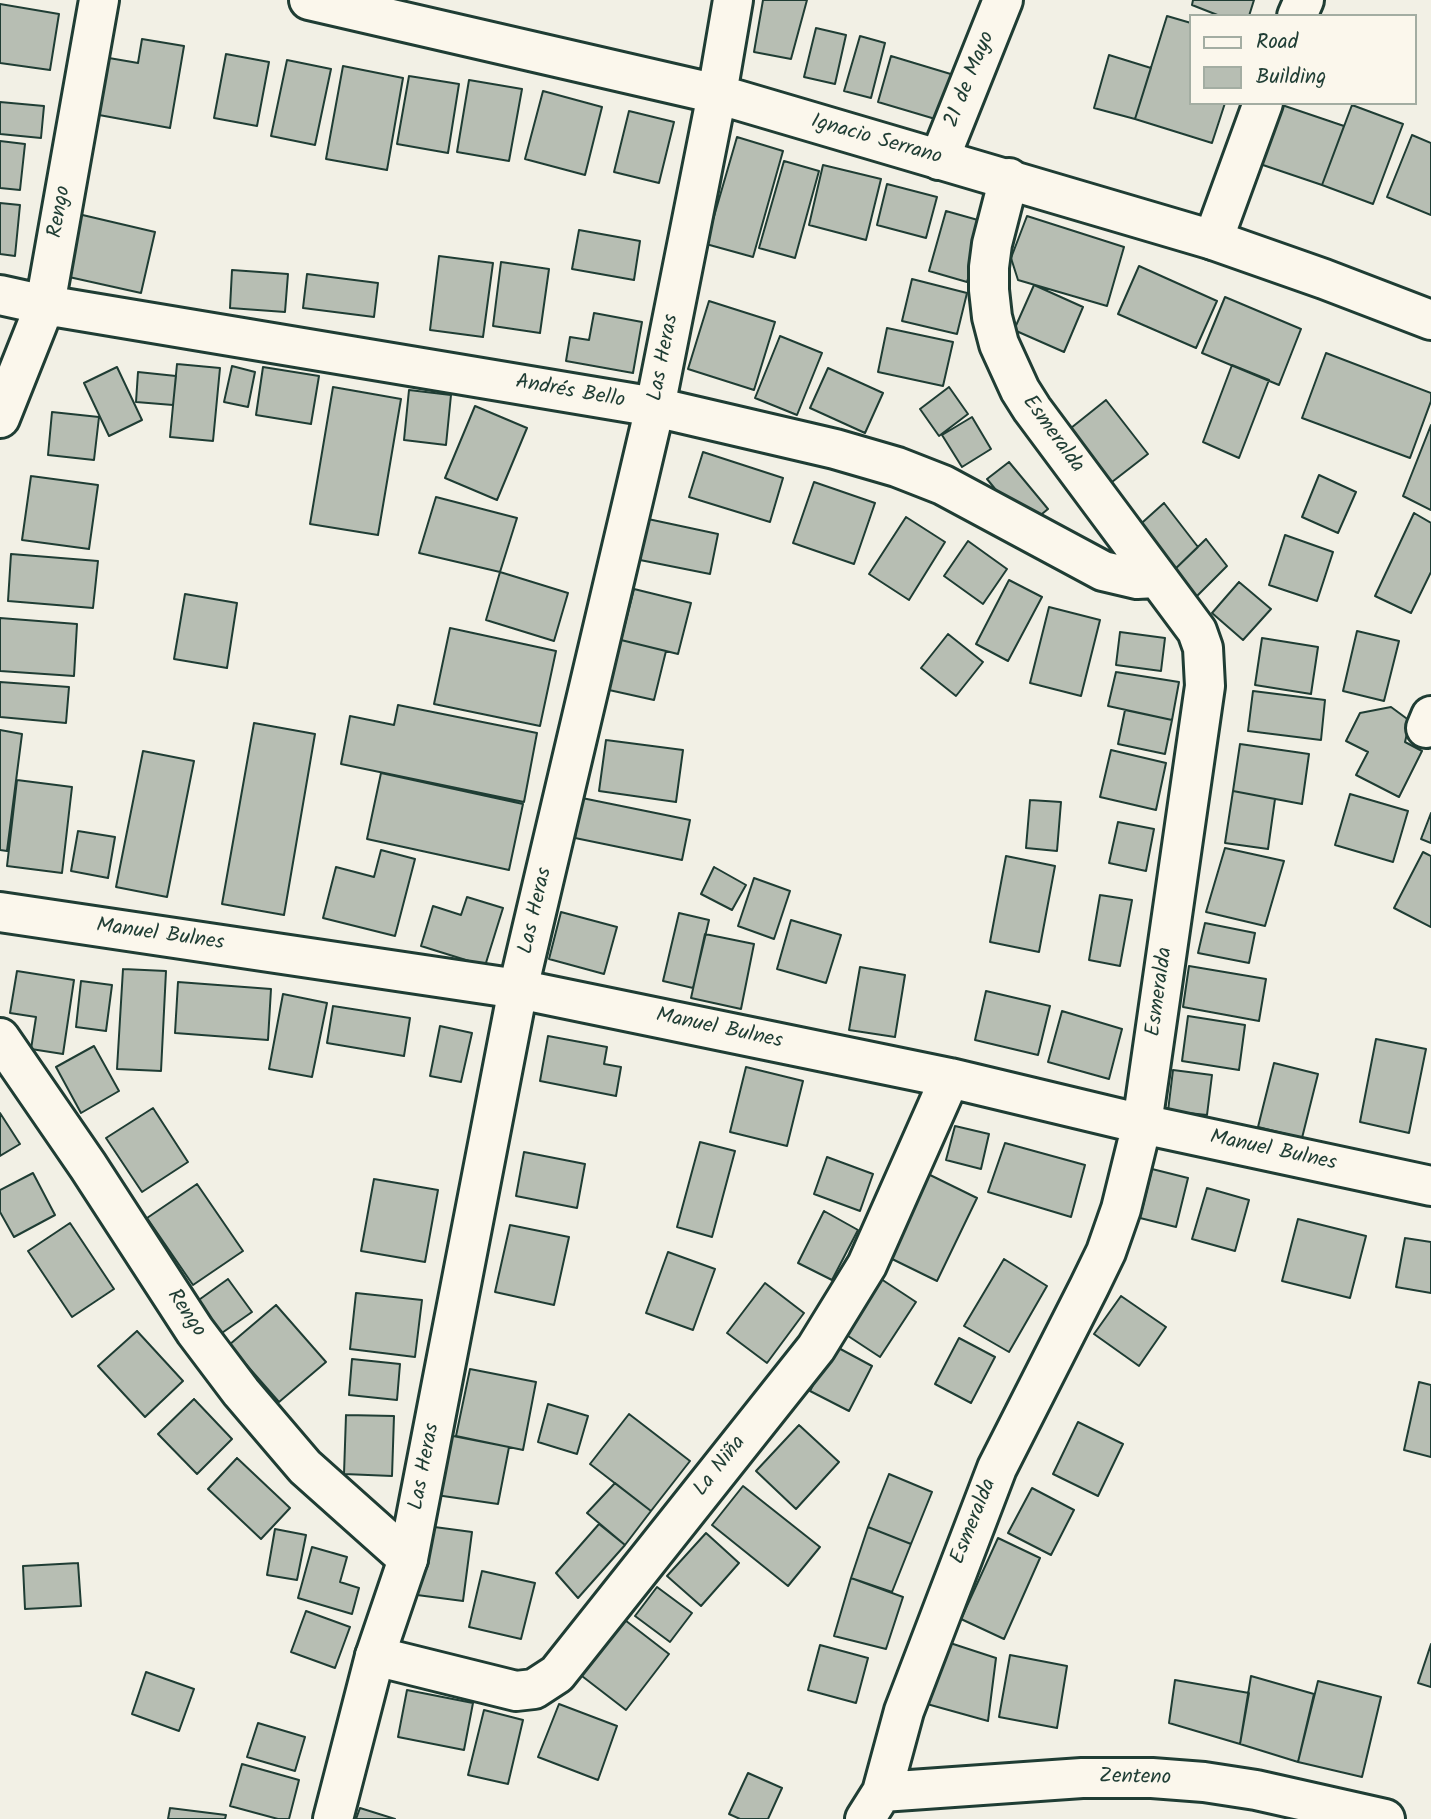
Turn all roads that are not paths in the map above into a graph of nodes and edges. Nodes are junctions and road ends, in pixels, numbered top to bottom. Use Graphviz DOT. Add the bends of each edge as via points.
graph roads {
  1 [pos="99,0"];
  2 [pos="309,0"];
  3 [pos="733,0"];
  4 [pos="1003,0"];
  5 [pos="717,94"];
  6 [pos="1262,105"];
  7 [pos="939,160"];
  8 [pos="1009,178"];
  9 [pos="1213,240"];
  10 [pos="0,295"];
  11 [pos="45,304"];
  12 [pos="1431,320"];
  13 [pos="655,407"];
  14 [pos="0,418"];
  15 [pos="1156,578"];
  16 [pos="0,912"];
  17 [pos="518,989"];
  18 [pos="0,1038"];
  19 [pos="950,1077"];
  20 [pos="1142,1124"];
  21 [pos="1431,1186"];
  22 [pos="408,1559"];
  23 [pos="375,1656"];
  24 [pos="874,1806"];
  25 [pos="334,1819"];
  26 [pos="1385,1819"];
  1 -- 11 [label="street, Rengo"];
  2 -- 5 [label="street, Ignacio Serrano"];
  3 -- 5 [label="street, Las Heras"];
  4 -- 7 [label="street, 21 de Mayo"];
  5 -- 7 [label="street, Ignacio Serrano"];
  5 -- 13 [label="street, Las Heras"];
  6 -- 9 [label="street"];
  7 -- 8 [label="street, Ignacio Serrano"];
  8 -- 9 [label="street, Ignacio Serrano"];
  8 -- 15 [label="street, Esmeralda" via="989,267 999,344 1026,399"];
  9 -- 12 [label="street, Ignacio Serrano"];
  10 -- 11 [label="street, Andrés Bello"];
  11 -- 13 [label="street, Andrés Bello"];
  11 -- 14 [label="street, Rengo"];
  13 -- 15 [label="street, Andrés Bello" via="897,467 974,500 1103,572"];
  13 -- 17 [label="street, Las Heras"];
  15 -- 20 [label="street, Esmeralda" via="1197,631 1206,667"];
  16 -- 17 [label="street, Manuel Bulnes"];
  17 -- 19 [label="street, Manuel Bulnes"];
  17 -- 22 [label="street, Las Heras"];
  18 -- 22 [label="street, Rengo" via="195,1331 241,1392 305,1467"];
  19 -- 20 [label="street, Manuel Bulnes"];
  19 -- 23 [label="street, La Niña" via="867,1265 816,1348 557,1674 534,1689 516,1691"];
  20 -- 21 [label="street, Manuel Bulnes"];
  20 -- 24 [label="street, Esmeralda" via="1106,1252 997,1468 904,1711"];
  22 -- 23 [label="street, Las Heras"];
  23 -- 25 [label="street, Las Heras"];
  24 -- 26 [label="street, Zenteno" via="1082,1778 1152,1778 1256,1790"];
}
